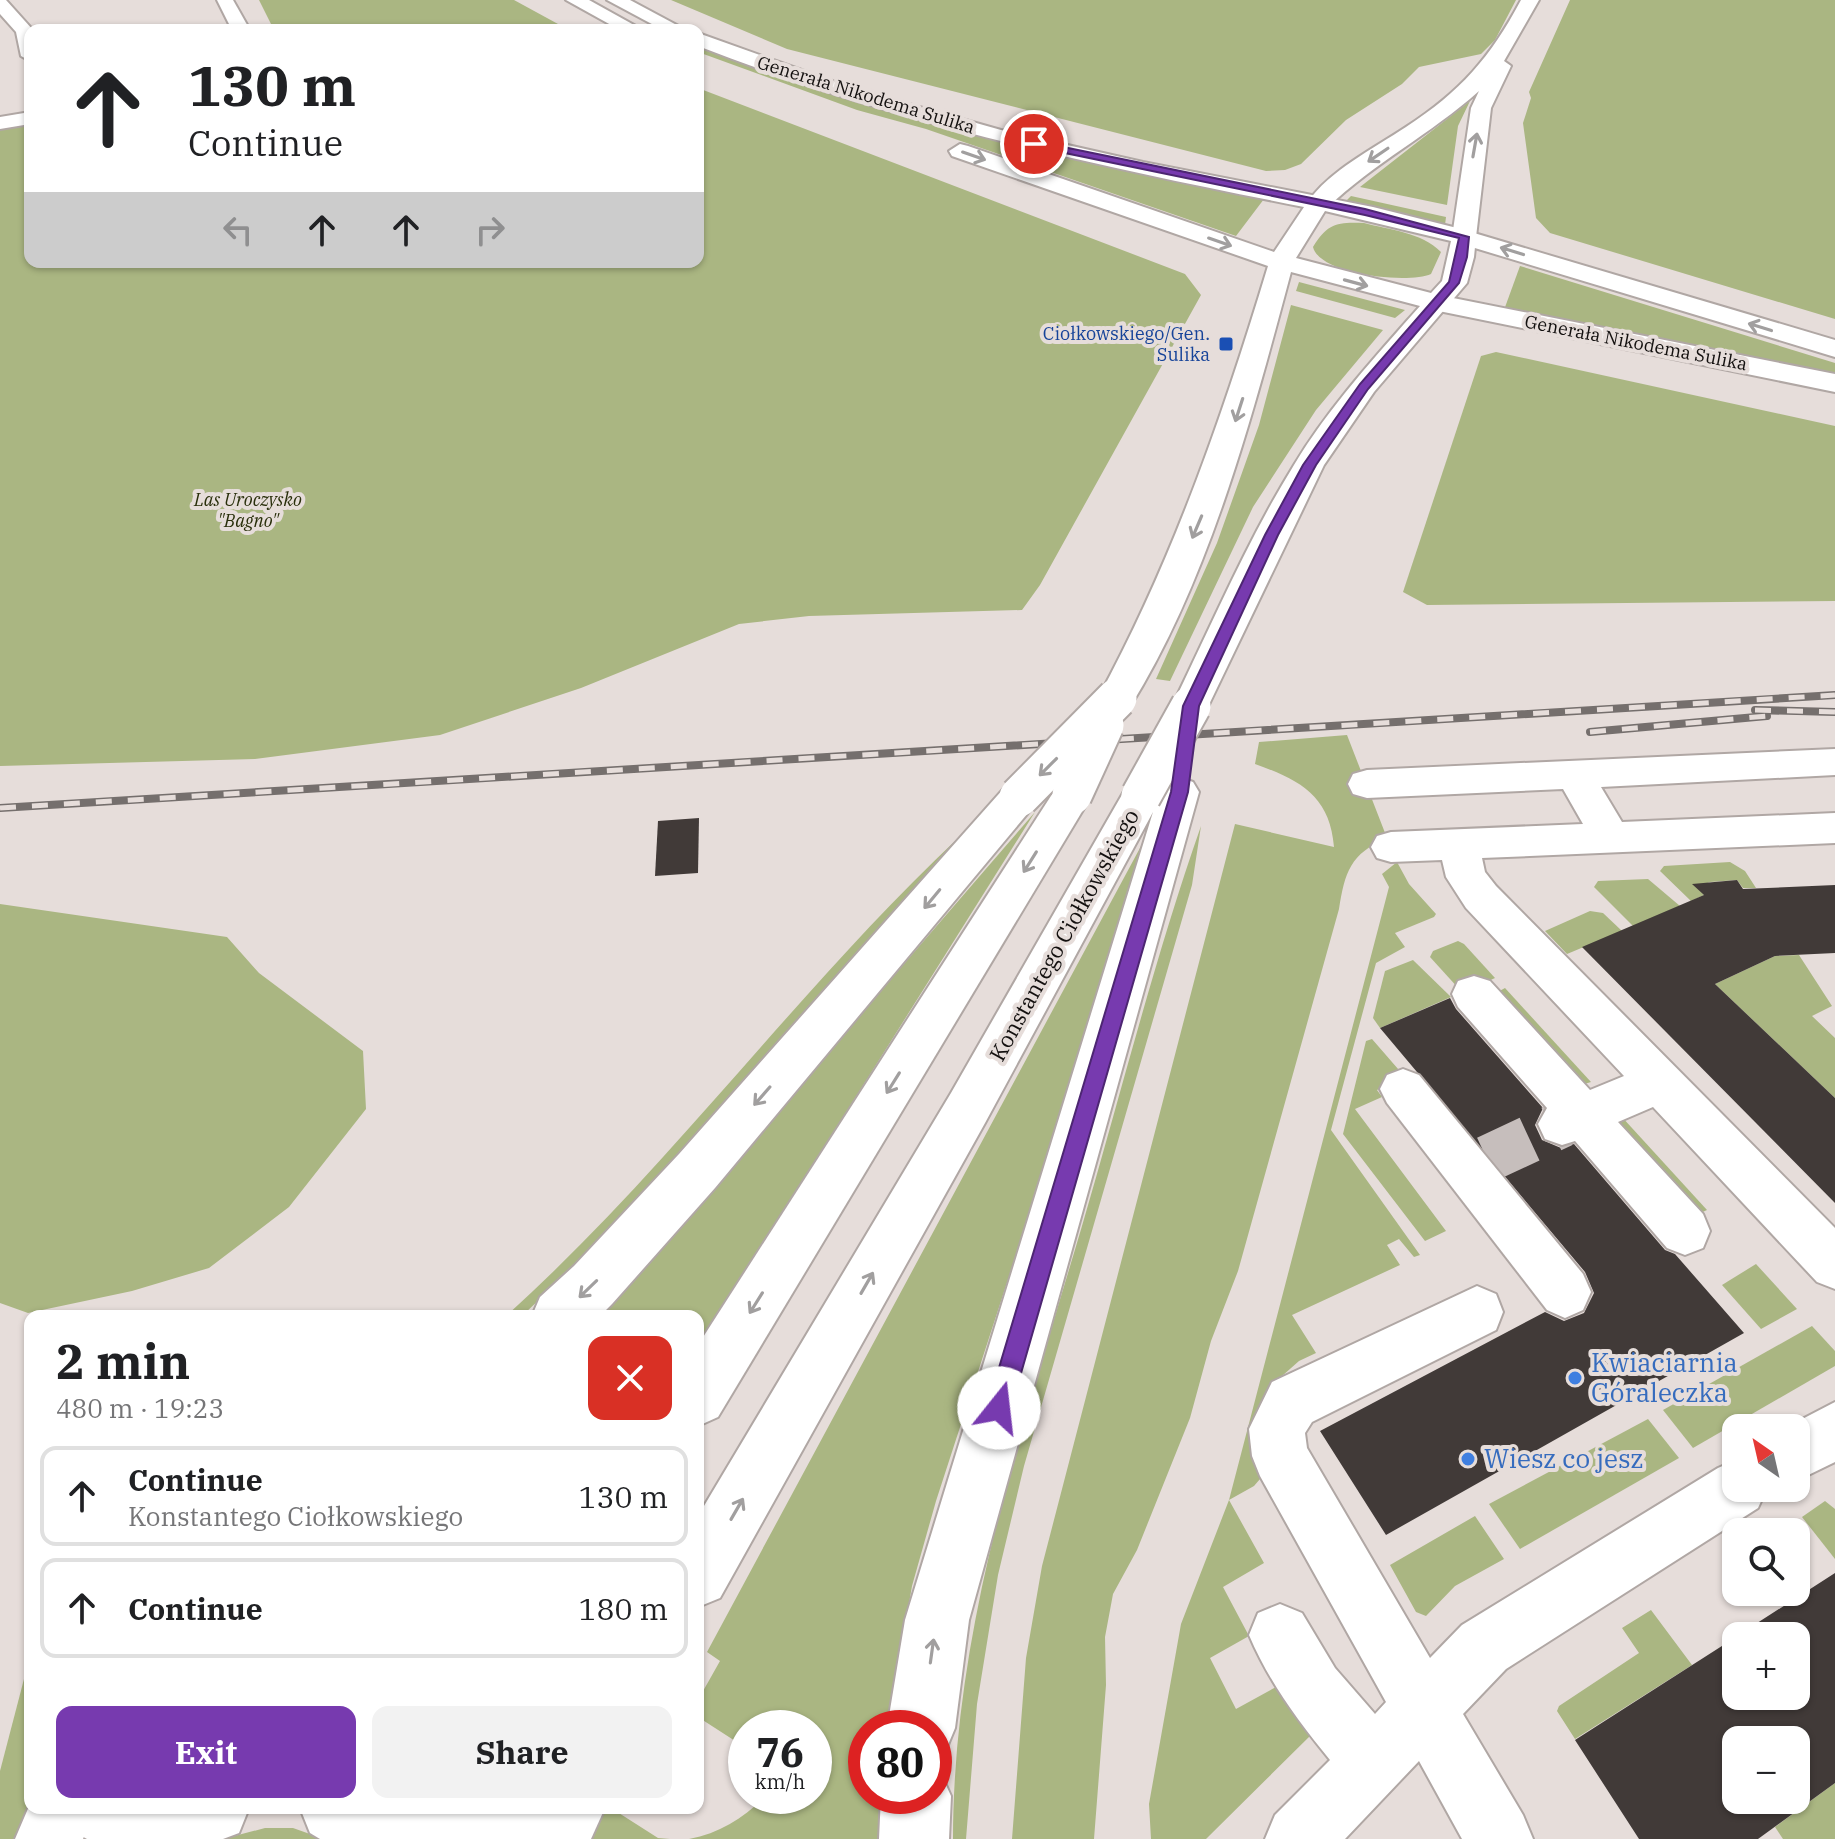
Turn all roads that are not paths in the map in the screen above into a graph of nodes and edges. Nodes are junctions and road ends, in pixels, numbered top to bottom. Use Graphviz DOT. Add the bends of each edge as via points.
graph roads {
  1 [pos="225,0"];
  2 [pos="575,0"];
  3 [pos="616,0"];
  4 [pos="1530,0"];
  5 [pos="0,4"];
  6 [pos="238,24"];
  7 [pos="622,24"];
  8 [pos="665,24"];
  9 [pos="24,30"];
  10 [pos="704,41"];
  11 [pos="1509,41"];
  12 [pos="704,61"];
  13 [pos="24,119"];
  14 [pos="0,123"];
  15 [pos="1319,203"];
  16 [pos="1464,237"];
  17 [pos="1281,263"];
  18 [pos="1438,303"];
  19 [pos="1835,349"];
  20 [pos="1835,383"];
  21 [pos="1120,692"];
  22 [pos="1835,762"];
  23 [pos="1574,775"];
  24 [pos="1367,784"];
  25 [pos="1160,794"];
  26 [pos="1835,828"];
  27 [pos="1610,837"];
  28 [pos="1458,844"];
  29 [pos="1391,847"];
  30 [pos="1474,994"];
  31 [pos="1660,1083"];
  32 [pos="1403,1089"];
  33 [pos="1572,1119"];
  34 [pos="1685,1231"];
  35 [pos="1835,1264"];
  36 [pos="1565,1292"];
  37 [pos="566,1310"];
  38 [pos="1477,1312"];
  39 [pos="704,1387"];
  40 [pos="1835,1430"];
  41 [pos="1810,1445"];
  42 [pos="1722,1498"];
  43 [pos="704,1566"];
  44 [pos="1280,1635"];
  45 [pos="924,1710"];
  46 [pos="1423,1710"];
  47 [pos="1374,1762"];
  48 [pos="59,1814"];
  49 [pos="344,1814"];
  50 [pos="445,1814"];
  51 [pos="477,1814"];
  52 [pos="567,1814"];
  53 [pos="915,1814"];
  54 [pos="1321,1830"];
  55 [pos="49,1839"];
  56 [pos="383,1839"];
  57 [pos="430,1839"];
  58 [pos="510,1839"];
  59 [pos="553,1839"];
  60 [pos="914,1839"];
  61 [pos="1499,1839"];
  1 -- 6 [label="street"];
  2 -- 7 [label="main road"];
  3 -- 8 [label="main road"];
  4 -- 11 [label="main road"];
  5 -- 9 [label="street"];
  10 -- 15 [label="main road, Generała Nikodema Sulika" via="848,93 1004,136"];
  11 -- 15 [label="main road, one-way" via="1473,87 1370,159"];
  16 -- 11 [label="main road, one-way" via="1481,108"];
  12 -- 17 [label="main road, Generała Nikodema Sulika, one-way"];
  13 -- 14 [label="street"];
  15 -- 16 [label="main road, Generała Nikodema Sulika"];
  15 -- 17 [label="main road"];
  16 -- 18 [label="main road, Konstantego Ciołkowskiego" via="1454,283"];
  19 -- 16 [label="main road, Generała Nikodema Sulika, one-way"];
  17 -- 18 [label="main road, Generała Nikodema Sulika, one-way"];
  17 -- 21 [label="main road, one-way" via="1225,455"];
  18 -- 20 [label="main road, Generała Nikodema Sulika"];
  18 -- 25 [label="main road, Konstantego Ciołkowskiego, bridge" via="1364,386 1315,455 1197,694"];
  21 -- 37 [label="main road, one-way, bridge" via="1019,797 697,1171"];
  21 -- 39 [label="main road, one-way, bridge" via="1072,795"];
  22 -- 23 [label="street"];
  23 -- 24 [label="street"];
  23 -- 27 [label="street"];
  43 -- 25 [label="main road, Konstantego Ciołkowskiego, one-way" via="968,1108"];
  45 -- 25 [label="main road, one-way" via="937,1620"];
  26 -- 27 [label="street"];
  27 -- 28 [label="street"];
  28 -- 29 [label="street"];
  28 -- 31 [label="street" via="1466,877 1481,897"];
  30 -- 33 [label="street"];
  31 -- 33 [label="street"];
  31 -- 35 [label="street"];
  32 -- 36 [label="street" via="1477,1164"];
  33 -- 34 [label="street"];
  38 -- 46 [label="street" via="1292,1402 1277,1429 1280,1456"];
  40 -- 41 [label="street"];
  42 -- 46 [label="street" via="1484,1647"];
  44 -- 47 [label="street" via="1313,1690"];
  46 -- 47 [label="street"];
  46 -- 61 [label="street"];
  47 -- 54 [label="street"];
  48 -- 55 [label="street"];
  49 -- 56 [label="main road"];
  50 -- 57 [label="main road"];
  51 -- 58 [label="main road"];
  52 -- 59 [label="main road"];
  53 -- 60 [label="main road"];
}
